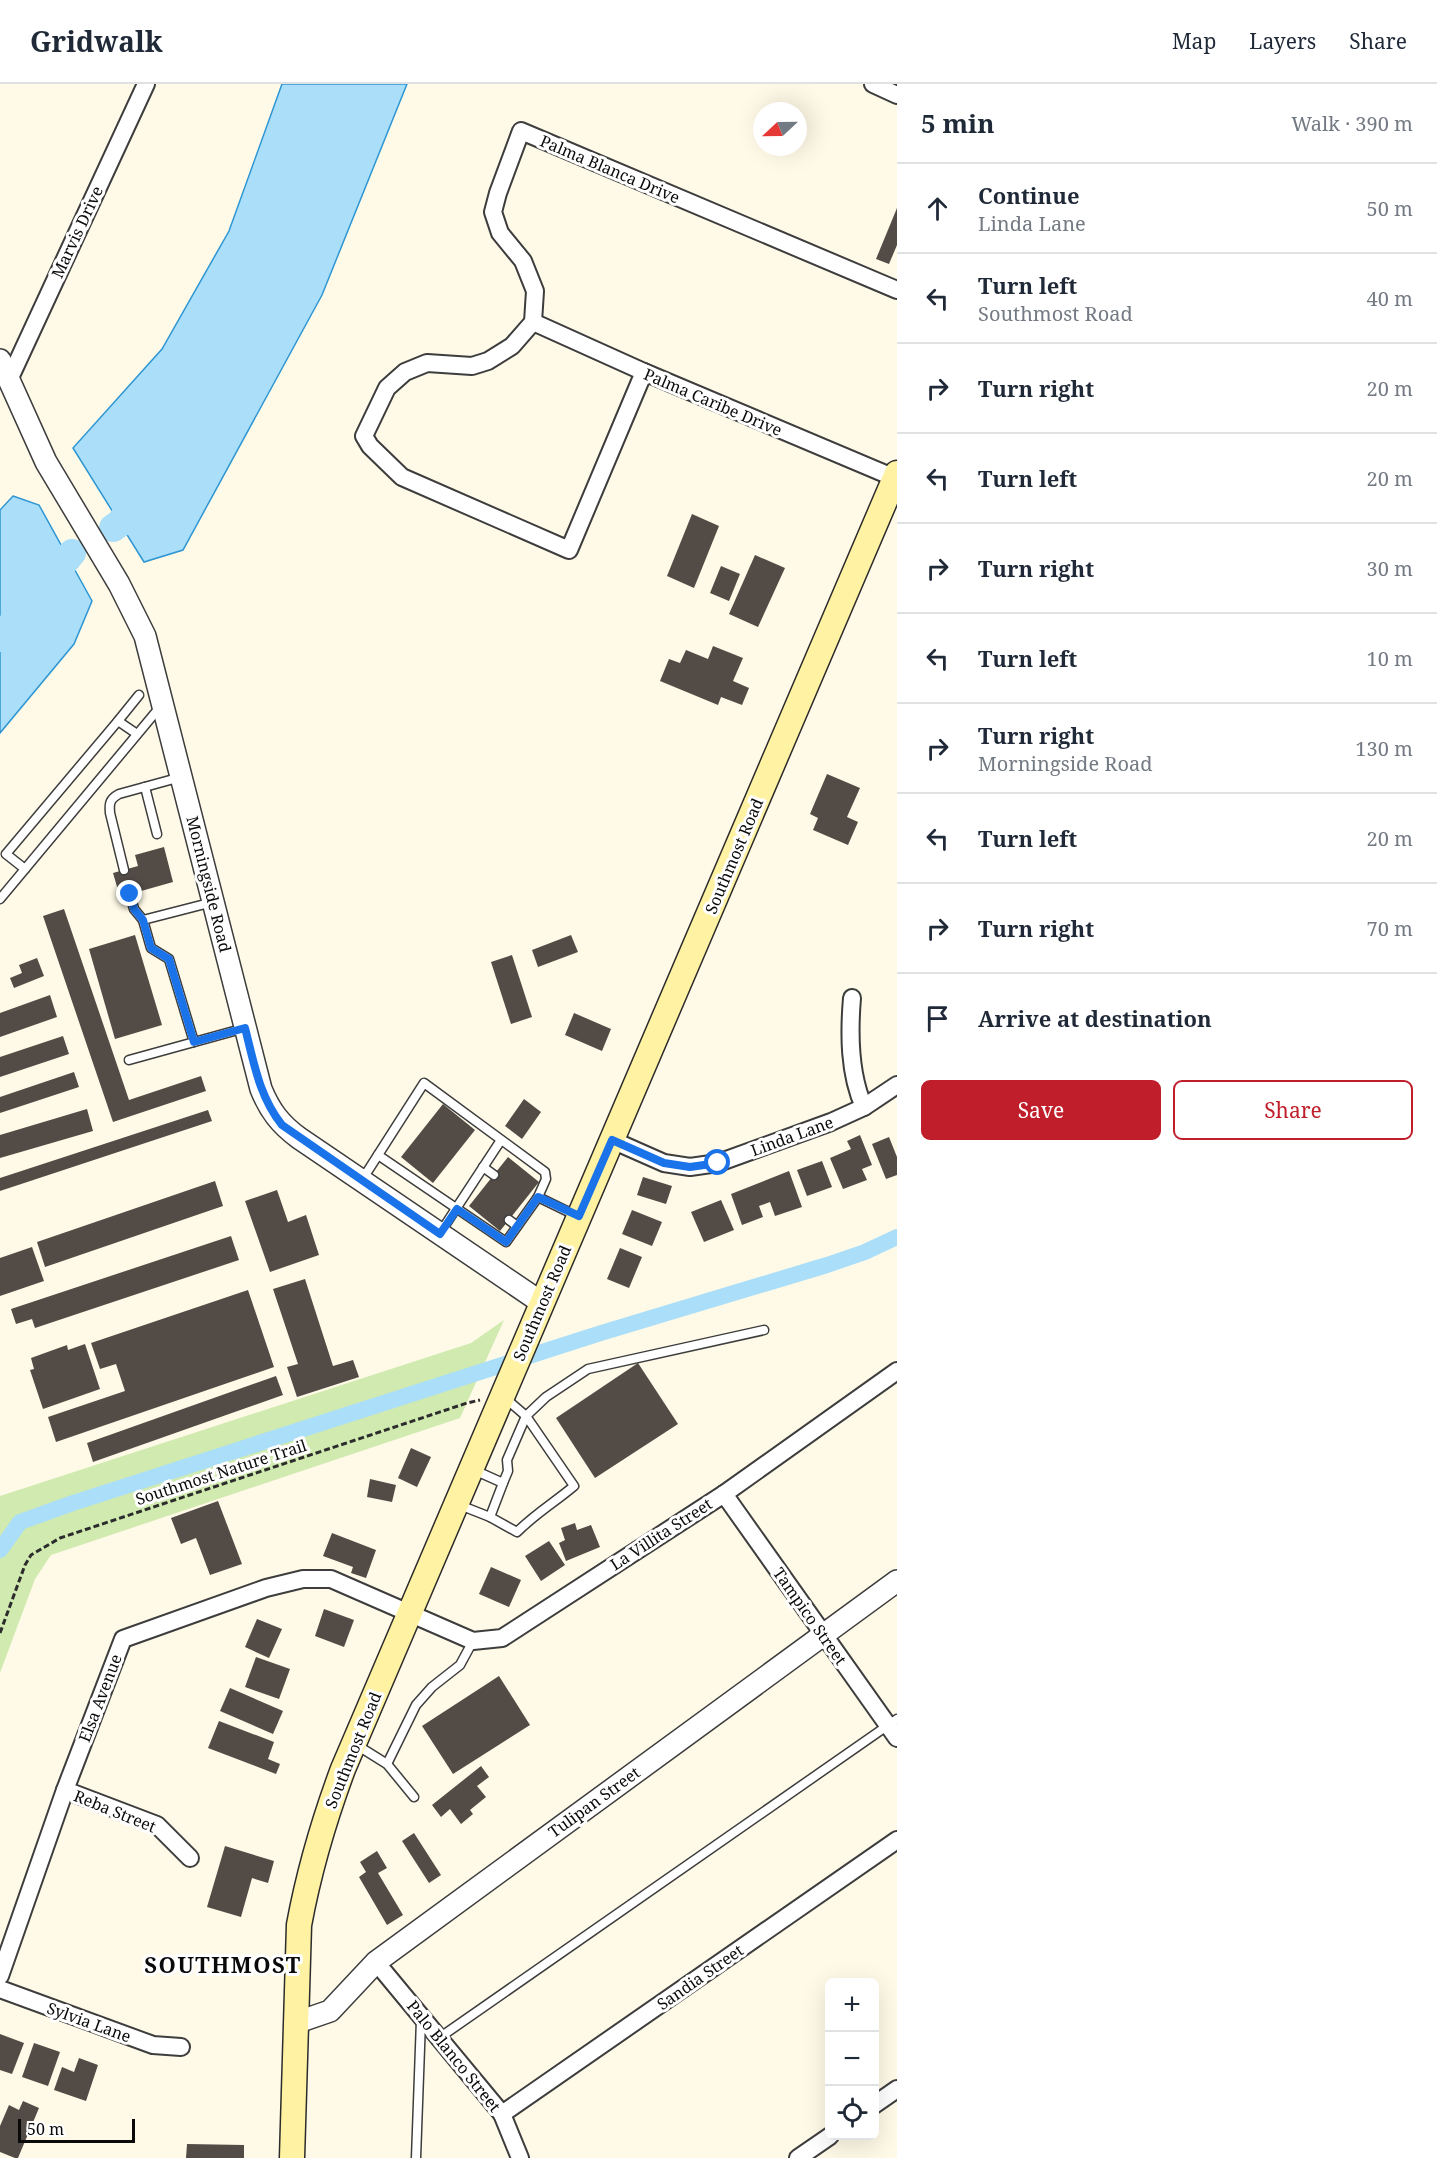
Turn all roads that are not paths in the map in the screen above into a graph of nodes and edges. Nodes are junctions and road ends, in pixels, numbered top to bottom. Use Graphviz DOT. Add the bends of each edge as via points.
graph roads {
  1 [pos="146,84"];
  2 [pos="873,84"];
  3 [pos="897,95"];
  4 [pos="897,290"];
  5 [pos="533,322"];
  6 [pos="0,360"];
  7 [pos="644,372"];
  8 [pos="9,380"];
  9 [pos="896,476"];
  10 [pos="139,695"];
  11 [pos="162,704"];
  12 [pos="118,721"];
  13 [pos="137,734"];
  14 [pos="181,777"];
  15 [pos="145,787"];
  16 [pos="157,834"];
  17 [pos="25,869"];
  18 [pos="124,870"];
  19 [pos="130,894"];
  20 [pos="0,899"];
  21 [pos="213,902"];
  22 [pos="143,920"];
  23 [pos="852,998"];
  24 [pos="245,1028"];
  25 [pos="194,1042"];
  26 [pos="129,1060"];
  27 [pos="897,1085"];
  28 [pos="864,1107"];
  29 [pos="501,1140"];
  30 [pos="612,1140"];
  31 [pos="378,1155"];
  32 [pos="483,1167"];
  33 [pos="494,1175"];
  34 [pos="362,1180"];
  35 [pos="470,1188"];
  36 [pos="478,1195"];
  37 [pos="538,1197"];
  38 [pos="457,1209"];
  39 [pos="579,1216"];
  40 [pos="509,1220"];
  41 [pos="517,1226"];
  42 [pos="440,1234"];
  43 [pos="538,1312"];
  44 [pos="764,1330"];
  45 [pos="897,1371"];
  46 [pos="503,1396"];
  47 [pos="526,1416"];
  48 [pos="471,1469"];
  49 [pos="503,1483"];
  50 [pos="724,1494"];
  51 [pos="457,1504"];
  52 [pos="490,1517"];
  53 [pos="897,1581"];
  54 [pos="410,1613"];
  55 [pos="823,1634"];
  56 [pos="473,1641"];
  57 [pos="894,1727"];
  58 [pos="354,1744"];
  59 [pos="387,1764"];
  60 [pos="65,1790"];
  61 [pos="414,1797"];
  62 [pos="897,1840"];
  63 [pos="190,1858"];
  64 [pos="376,1962"];
  65 [pos="0,1976"];
  66 [pos="0,1989"];
  67 [pos="422,2017"];
  68 [pos="295,2023"];
  69 [pos="439,2038"];
  70 [pos="180,2047"];
  71 [pos="897,2089"];
  72 [pos="879,2102"];
  73 [pos="502,2114"];
  74 [pos="825,2139"];
  75 [pos="292,2158"];
  76 [pos="416,2158"];
  77 [pos="520,2158"];
  78 [pos="798,2158"];
  1 -- 8 [label="street, Marvis Drive"];
  2 -- 3 [label="street"];
  4 -- 5 [label="street, Palma Blanca Drive" via="521,131 493,212 500,233 523,261 535,291"];
  5 -- 7 [label="street, Palma Caribe Drive"];
  5 -- 7 [label="street" via="512,346 488,361 472,366 427,363 405,372 387,388 363,436 370,446 402,477 569,550"];
  6 -- 8 [label="street, Morningside Road"];
  7 -- 9 [label="street, Palma Caribe Drive"];
  8 -- 11 [label="street, Morningside Road" via="46,462 133,610 145,636"];
  9 -- 30 [label="main road, Southmost Road"];
  10 -- 12 [label="lane"];
  11 -- 13 [label="lane"];
  11 -- 14 [label="street, Morningside Road"];
  12 -- 13 [label="lane"];
  12 -- 17 [label="lane" via="6,854"];
  13 -- 17 [label="lane"];
  14 -- 15 [label="lane"];
  14 -- 21 [label="street, Morningside Road"];
  15 -- 16 [label="lane"];
  15 -- 18 [label="lane" via="118,794 109,803"];
  17 -- 20 [label="lane"];
  19 -- 22 [label="lane" via="134,909"];
  21 -- 22 [label="lane"];
  21 -- 24 [label="street, Morningside Road"];
  22 -- 25 [label="lane" via="151,948 169,959"];
  23 -- 28 [label="street" via="849,1032 857,1091"];
  24 -- 25 [label="lane"];
  24 -- 34 [label="street, Morningside Road" via="269,1109 282,1125"];
  25 -- 26 [label="lane"];
  27 -- 28 [label="street, Linda Lane"];
  28 -- 30 [label="street, Linda Lane" via="718,1163 690,1167 664,1163"];
  29 -- 31 [label="lane" via="424,1083"];
  29 -- 32 [label="lane"];
  29 -- 37 [label="lane" via="545,1172"];
  30 -- 39 [label="main road, Southmost Road"];
  31 -- 34 [label="lane"];
  31 -- 38 [label="lane"];
  32 -- 33 [label="lane"];
  32 -- 35 [label="lane"];
  34 -- 42 [label="street, Morningside Road"];
  35 -- 36 [label="lane"];
  35 -- 38 [label="lane"];
  37 -- 39 [label="lane"];
  37 -- 41 [label="lane" via="528,1203"];
  38 -- 41 [label="lane" via="506,1242"];
  38 -- 42 [label="lane"];
  39 -- 43 [label="main road, Southmost Road"];
  40 -- 41 [label="lane"];
  42 -- 43 [label="street, Morningside Road"];
  43 -- 46 [label="main road, Southmost Road"];
  44 -- 47 [label="lane" via="588,1369 546,1397"];
  45 -- 50 [label="street, La Villita Street"];
  46 -- 47 [label="lane"];
  46 -- 48 [label="main road, Southmost Road"];
  47 -- 49 [label="lane" via="507,1460"];
  47 -- 52 [label="lane" via="573,1486 517,1532"];
  48 -- 49 [label="lane"];
  48 -- 51 [label="main road, Southmost Road"];
  49 -- 52 [label="lane"];
  50 -- 55 [label="street, Tampico Street"];
  50 -- 56 [label="street, La Villita Street" via="502,1638"];
  51 -- 52 [label="lane"];
  51 -- 54 [label="main road, Southmost Road"];
  53 -- 55 [label="street, Tulipan Street"];
  54 -- 56 [label="street"];
  54 -- 58 [label="main road, Southmost Road"];
  54 -- 60 [label="street, Elsa Avenue" via="331,1579 303,1579 266,1588 123,1639"];
  55 -- 57 [label="street, Tampico Street"];
  55 -- 64 [label="street, Tulipan Street"];
  56 -- 59 [label="lane" via="460,1665 416,1705"];
  57 -- 69 [label="lane"];
  58 -- 59 [label="lane"];
  58 -- 68 [label="main road, Southmost Road" via="324,1819 306,1889 299,1925"];
  59 -- 61 [label="lane"];
  60 -- 63 [label="street, Reba Street" via="157,1825"];
  60 -- 65 [label="street, Elsa Avenue"];
  62 -- 73 [label="street, Sandia Street"];
  64 -- 67 [label="street, Palo Blanco Street"];
  64 -- 68 [label="street, Tulipan Street" via="330,2011"];
  66 -- 70 [label="street, Sylvia Lane" via="153,2045"];
  67 -- 69 [label="street, Palo Blanco Street"];
  67 -- 76 [label="lane"];
  68 -- 75 [label="main road, Southmost Road"];
  69 -- 73 [label="street, Palo Blanco Street"];
  71 -- 72 [label="street"];
  73 -- 77 [label="street, Palo Blanco Street"];
  74 -- 78 [label="street"];
}
